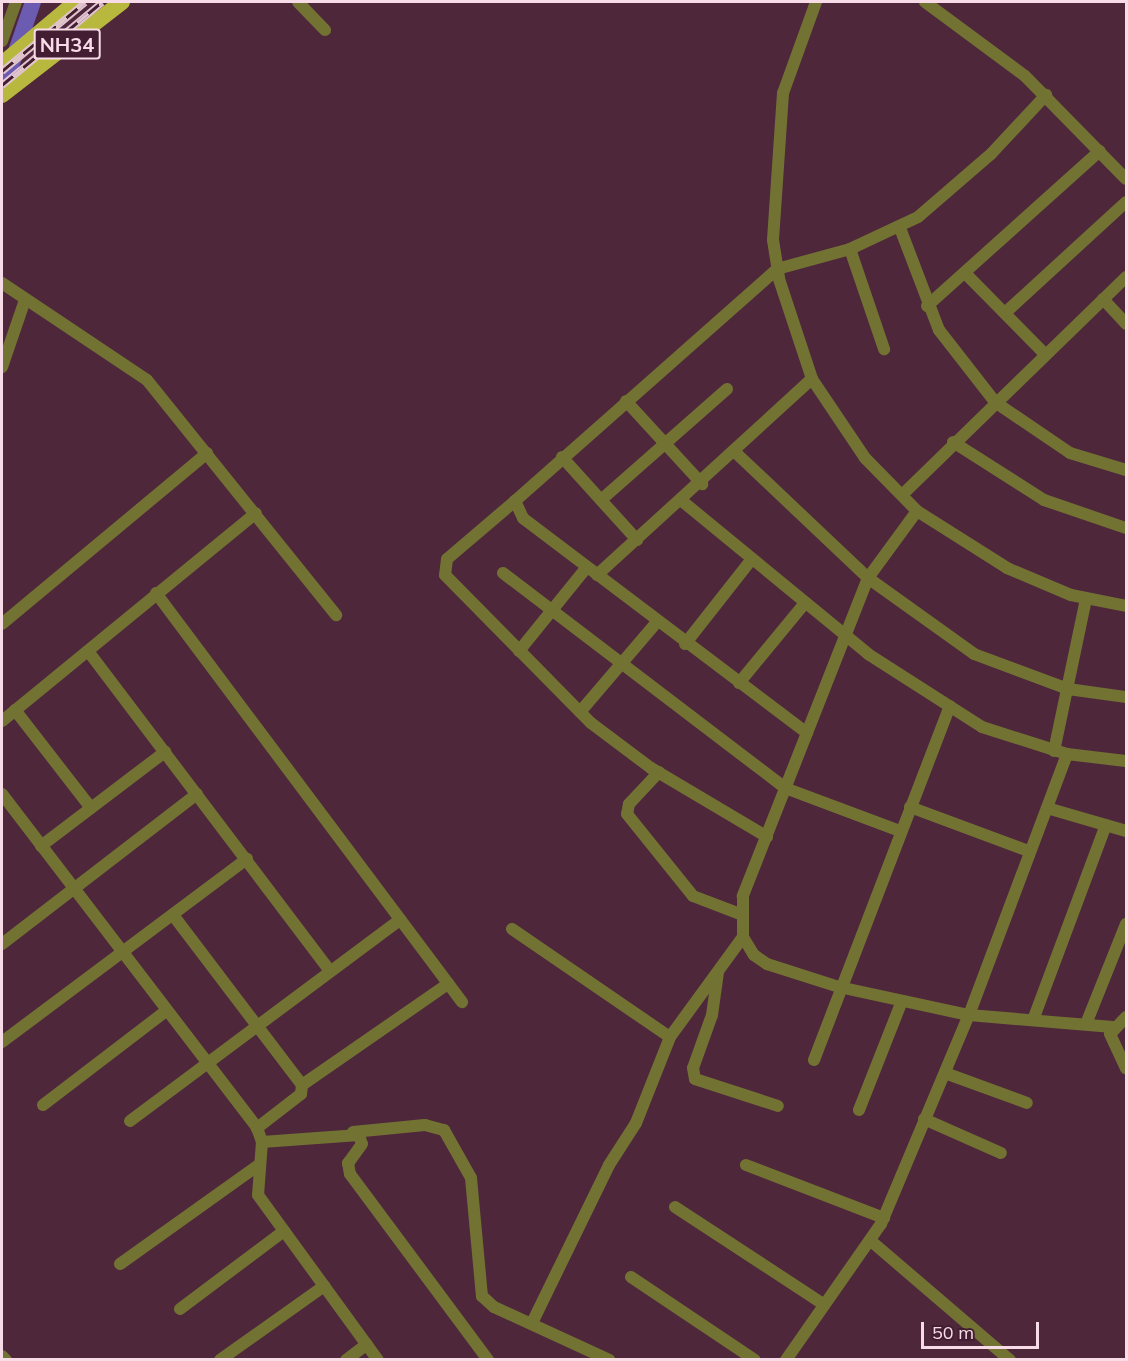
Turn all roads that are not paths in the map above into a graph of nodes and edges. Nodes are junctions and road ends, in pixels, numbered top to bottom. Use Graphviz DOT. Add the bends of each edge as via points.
graph roads {
  1 [pos="16,2"];
  2 [pos="76,2"];
  3 [pos="122,2"];
  4 [pos="298,2"];
  5 [pos="816,2"];
  6 [pos="925,2"];
  7 [pos="325,30"];
  8 [pos="2,41"];
  9 [pos="2,64"];
  10 [pos="7,91"];
  11 [pos="1046,95"];
  12 [pos="1100,151"];
  13 [pos="1126,179"];
  14 [pos="1126,202"];
  15 [pos="900,228"];
  16 [pos="849,249"];
  17 [pos="777,269"];
  18 [pos="965,273"];
  19 [pos="1126,277"];
  20 [pos="2,283"];
  21 [pos="1103,299"];
  22 [pos="25,300"];
  23 [pos="927,306"];
  24 [pos="1006,312"];
  25 [pos="1126,324"];
  26 [pos="884,349"];
  27 [pos="1045,354"];
  28 [pos="2,367"];
  29 [pos="812,379"];
  30 [pos="727,388"];
  31 [pos="626,401"];
  32 [pos="994,402"];
  33 [pos="953,442"];
  34 [pos="664,443"];
  35 [pos="207,453"];
  36 [pos="736,453"];
  37 [pos="562,457"];
  38 [pos="1126,470"];
  39 [pos="702,484"];
  40 [pos="902,495"];
  41 [pos="601,500"];
  42 [pos="515,501"];
  43 [pos="682,501"];
  44 [pos="917,511"];
  45 [pos="256,513"];
  46 [pos="1126,528"];
  47 [pos="637,540"];
  48 [pos="751,560"];
  49 [pos="592,571"];
  50 [pos="503,573"];
  51 [pos="868,578"];
  52 [pos="156,593"];
  53 [pos="1086,599"];
  54 [pos="805,603"];
  55 [pos="1126,606"];
  56 [pos="552,610"];
  57 [pos="336,615"];
  58 [pos="656,622"];
  59 [pos="2,624"];
  60 [pos="845,636"];
  61 [pos="685,644"];
  62 [pos="88,651"];
  63 [pos="519,651"];
  64 [pos="622,663"];
  65 [pos="739,683"];
  66 [pos="1068,689"];
  67 [pos="1126,697"];
  68 [pos="950,706"];
  69 [pos="15,710"];
  70 [pos="580,712"];
  71 [pos="2,721"];
  72 [pos="807,733"];
  73 [pos="165,752"];
  74 [pos="1060,752"];
  75 [pos="1126,761"];
  76 [pos="660,772"];
  77 [pos="785,788"];
  78 [pos="2,794"];
  79 [pos="197,794"];
  80 [pos="910,807"];
  81 [pos="91,808"];
  82 [pos="1047,808"];
  83 [pos="1106,825"];
  84 [pos="900,831"];
  85 [pos="1126,831"];
  86 [pos="767,837"];
  87 [pos="41,846"];
  88 [pos="1028,851"];
  89 [pos="247,859"];
  90 [pos="72,888"];
  91 [pos="740,914"];
  92 [pos="173,915"];
  93 [pos="400,920"];
  94 [pos="1126,924"];
  95 [pos="512,929"];
  96 [pos="743,937"];
  97 [pos="2,944"];
  98 [pos="122,952"];
  99 [pos="330,971"];
  100 [pos="718,971"];
  101 [pos="448,984"];
  102 [pos="838,987"];
  103 [pos="902,1001"];
  104 [pos="462,1002"];
  105 [pos="166,1011"];
  106 [pos="969,1015"];
  107 [pos="1126,1017"];
  108 [pos="1033,1020"];
  109 [pos="1086,1024"];
  110 [pos="255,1026"];
  111 [pos="1112,1027"];
  112 [pos="669,1037"];
  113 [pos="2,1041"];
  114 [pos="814,1060"];
  115 [pos="207,1061"];
  116 [pos="1126,1068"];
  117 [pos="945,1073"];
  118 [pos="302,1085"];
  119 [pos="1027,1103"];
  120 [pos="43,1105"];
  121 [pos="778,1106"];
  122 [pos="859,1110"];
  123 [pos="924,1119"];
  124 [pos="130,1121"];
  125 [pos="257,1128"];
  126 [pos="353,1132"];
  127 [pos="262,1142"];
  128 [pos="1001,1153"];
  129 [pos="259,1165"];
  130 [pos="746,1165"];
  131 [pos="675,1207"];
  132 [pos="884,1218"];
  133 [pos="284,1231"];
  134 [pos="871,1241"];
  135 [pos="120,1264"];
  136 [pos="631,1277"];
  137 [pos="324,1286"];
  138 [pos="823,1304"];
  139 [pos="180,1309"];
  140 [pos="532,1323"];
  141 [pos="367,1344"];
  142 [pos="2,1356"];
  143 [pos="6,1359"];
  144 [pos="220,1359"];
  145 [pos="346,1359"];
  146 [pos="378,1359"];
  147 [pos="488,1359"];
  148 [pos="609,1359"];
  149 [pos="755,1359"];
  150 [pos="786,1359"];
  151 [pos="1010,1359"];
  1 -- 8 [label="street"];
  2 -- 9 [label="highway, NH34"];
  3 -- 10 [label="highway, NH34"];
  4 -- 7 [label="street"];
  5 -- 17 [label="street" via="789,69 776,132 773,240"];
  6 -- 11 [label="street"];
  11 -- 12 [label="street"];
  11 -- 15 [label="street" via="962,181"];
  12 -- 13 [label="street"];
  12 -- 18 [label="street"];
  14 -- 24 [label="street"];
  15 -- 16 [label="street"];
  15 -- 23 [label="street"];
  16 -- 17 [label="street"];
  16 -- 26 [label="street"];
  17 -- 29 [label="street"];
  17 -- 31 [label="street"];
  18 -- 23 [label="street"];
  18 -- 24 [label="street"];
  19 -- 21 [label="street"];
  20 -- 22 [label="street"];
  21 -- 25 [label="street"];
  21 -- 27 [label="street"];
  22 -- 28 [label="street"];
  22 -- 35 [label="street" via="147,380"];
  23 -- 32 [label="street"];
  24 -- 27 [label="street"];
  27 -- 32 [label="street"];
  29 -- 36 [label="street"];
  29 -- 40 [label="street" via="865,458"];
  30 -- 34 [label="street"];
  31 -- 34 [label="street"];
  31 -- 37 [label="street"];
  32 -- 33 [label="street"];
  32 -- 38 [label="street" via="1070,453"];
  33 -- 40 [label="street"];
  33 -- 46 [label="street" via="1044,500"];
  34 -- 39 [label="street"];
  34 -- 41 [label="street"];
  35 -- 45 [label="street"];
  35 -- 59 [label="street"];
  36 -- 39 [label="street"];
  36 -- 51 [label="street"];
  37 -- 41 [label="street"];
  37 -- 42 [label="street"];
  39 -- 43 [label="street"];
  40 -- 44 [label="street"];
  41 -- 47 [label="street"];
  42 -- 49 [label="street" via="523,518"];
  42 -- 63 [label="street" via="442,570"];
  43 -- 47 [label="street"];
  43 -- 48 [label="street"];
  44 -- 51 [label="street"];
  44 -- 53 [label="street" via="1007,568"];
  45 -- 52 [label="street"];
  45 -- 57 [label="street"];
  47 -- 49 [label="street"];
  48 -- 54 [label="street"];
  48 -- 61 [label="street"];
  49 -- 56 [label="street"];
  49 -- 58 [label="street"];
  50 -- 56 [label="street"];
  51 -- 60 [label="street"];
  51 -- 66 [label="street" via="974,654"];
  52 -- 62 [label="street"];
  52 -- 93 [label="street"];
  53 -- 55 [label="street"];
  53 -- 66 [label="street"];
  54 -- 60 [label="street"];
  54 -- 65 [label="street"];
  56 -- 63 [label="street"];
  56 -- 64 [label="street"];
  58 -- 61 [label="street"];
  58 -- 64 [label="street"];
  60 -- 68 [label="street"];
  60 -- 72 [label="street"];
  61 -- 65 [label="street"];
  62 -- 69 [label="street"];
  62 -- 73 [label="street"];
  63 -- 70 [label="street"];
  64 -- 70 [label="street"];
  64 -- 77 [label="street"];
  65 -- 72 [label="street"];
  66 -- 67 [label="street"];
  66 -- 74 [label="street"];
  68 -- 74 [label="street" via="982,727"];
  68 -- 80 [label="street"];
  69 -- 71 [label="street"];
  69 -- 81 [label="street"];
  70 -- 76 [label="street"];
  72 -- 77 [label="street"];
  73 -- 79 [label="street"];
  73 -- 81 [label="street"];
  74 -- 75 [label="street"];
  74 -- 82 [label="street"];
  76 -- 86 [label="street"];
  76 -- 91 [label="street" via="629,804 627,814 693,896"];
  77 -- 84 [label="street"];
  77 -- 86 [label="street"];
  78 -- 87 [label="street"];
  79 -- 89 [label="street"];
  79 -- 90 [label="street"];
  80 -- 84 [label="street"];
  80 -- 88 [label="street"];
  81 -- 87 [label="street"];
  82 -- 83 [label="street"];
  82 -- 88 [label="street"];
  83 -- 85 [label="street"];
  83 -- 108 [label="street"];
  84 -- 102 [label="street"];
  86 -- 91 [label="street"];
  87 -- 90 [label="street"];
  88 -- 106 [label="street"];
  89 -- 92 [label="street"];
  89 -- 99 [label="street"];
  90 -- 97 [label="street"];
  90 -- 98 [label="street"];
  91 -- 96 [label="street"];
  92 -- 98 [label="street"];
  92 -- 110 [label="street"];
  93 -- 99 [label="street"];
  93 -- 101 [label="street"];
  94 -- 109 [label="street"];
  95 -- 112 [label="street"];
  96 -- 100 [label="street"];
  96 -- 102 [label="street" via="754,956 767,964"];
  98 -- 105 [label="street"];
  98 -- 113 [label="street"];
  99 -- 110 [label="street"];
  100 -- 112 [label="street"];
  100 -- 121 [label="street" via="712,1015 693,1068 695,1079"];
  101 -- 104 [label="street"];
  101 -- 118 [label="street"];
  102 -- 103 [label="street"];
  102 -- 114 [label="street"];
  103 -- 106 [label="street"];
  103 -- 122 [label="street"];
  105 -- 115 [label="street"];
  105 -- 120 [label="street"];
  106 -- 108 [label="street"];
  106 -- 117 [label="street"];
  107 -- 111 [label="street"];
  108 -- 109 [label="street"];
  109 -- 111 [label="street"];
  110 -- 115 [label="street"];
  110 -- 118 [label="street"];
  111 -- 116 [label="street" via="1110,1044"];
  112 -- 140 [label="street" via="636,1124 609,1166"];
  115 -- 124 [label="street"];
  115 -- 125 [label="street"];
  117 -- 119 [label="street"];
  117 -- 123 [label="street"];
  118 -- 125 [label="street" via="301,1094"];
  123 -- 128 [label="street"];
  123 -- 132 [label="street"];
  125 -- 127 [label="street"];
  126 -- 127 [label="street"];
  126 -- 140 [label="street" via="425,1125 444,1130 471,1178 482,1296"];
  126 -- 147 [label="street" via="363,1138 348,1162 350,1174"];
  127 -- 129 [label="street"];
  129 -- 133 [label="street" via="255,1188"];
  129 -- 135 [label="street"];
  130 -- 132 [label="street"];
  131 -- 138 [label="street"];
  132 -- 134 [label="street"];
  133 -- 137 [label="street"];
  133 -- 139 [label="street"];
  134 -- 138 [label="street"];
  134 -- 151 [label="street"];
  136 -- 149 [label="street"];
  137 -- 141 [label="street"];
  137 -- 144 [label="street"];
  138 -- 150 [label="street"];
  140 -- 148 [label="street"];
  141 -- 145 [label="street"];
  141 -- 146 [label="street"];
  142 -- 143 [label="street"];
}
